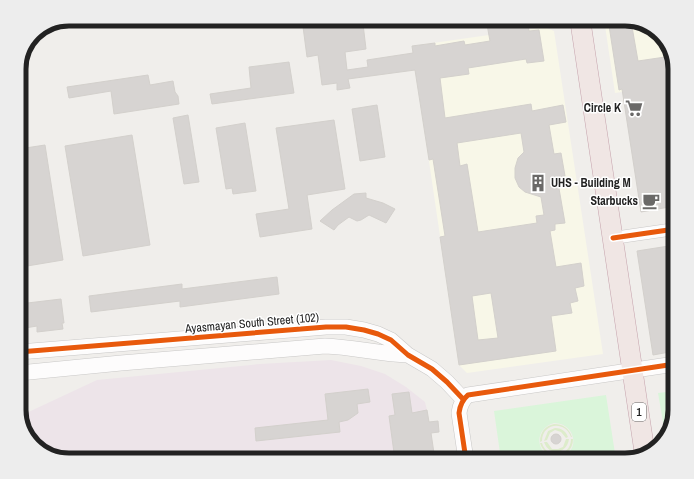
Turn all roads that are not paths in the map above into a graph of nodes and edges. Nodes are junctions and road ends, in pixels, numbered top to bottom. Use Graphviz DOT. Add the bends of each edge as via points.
graph roads {
  1 [pos="581,26"];
  2 [pos="668,230"];
  3 [pos="613,238"];
  4 [pos="118,344"];
  5 [pos="26,351"];
  6 [pos="408,355"];
  7 [pos="121,363"];
  8 [pos="668,365"];
  9 [pos="632,370"];
  10 [pos="26,372"];
  11 [pos="463,399"];
  12 [pos="644,449"];
  13 [pos="465,453"];
  1 -- 3 [label="highway, 1"];
  2 -- 3 [label="street"];
  3 -- 9 [label="highway, 1"];
  4 -- 5 [label="street, Ayasmayan South Street (102)"];
  4 -- 6 [label="street, Ayasmayan South Street (102)" via="346,327 378,334 391,340"];
  4 -- 7 [label="street"];
  6 -- 7 [label="street, Ayasmayan South Street (102)" via="325,346"];
  6 -- 11 [label="street, Ayasmayan South Street (102)" via="432,369"];
  7 -- 10 [label="street, Ayasmayan South Street (102)"];
  8 -- 9 [label="street"];
  9 -- 11 [label="street" via="474,393"];
  9 -- 12 [label="highway, 1"];
  11 -- 13 [label="street" via="459,413"];
}
